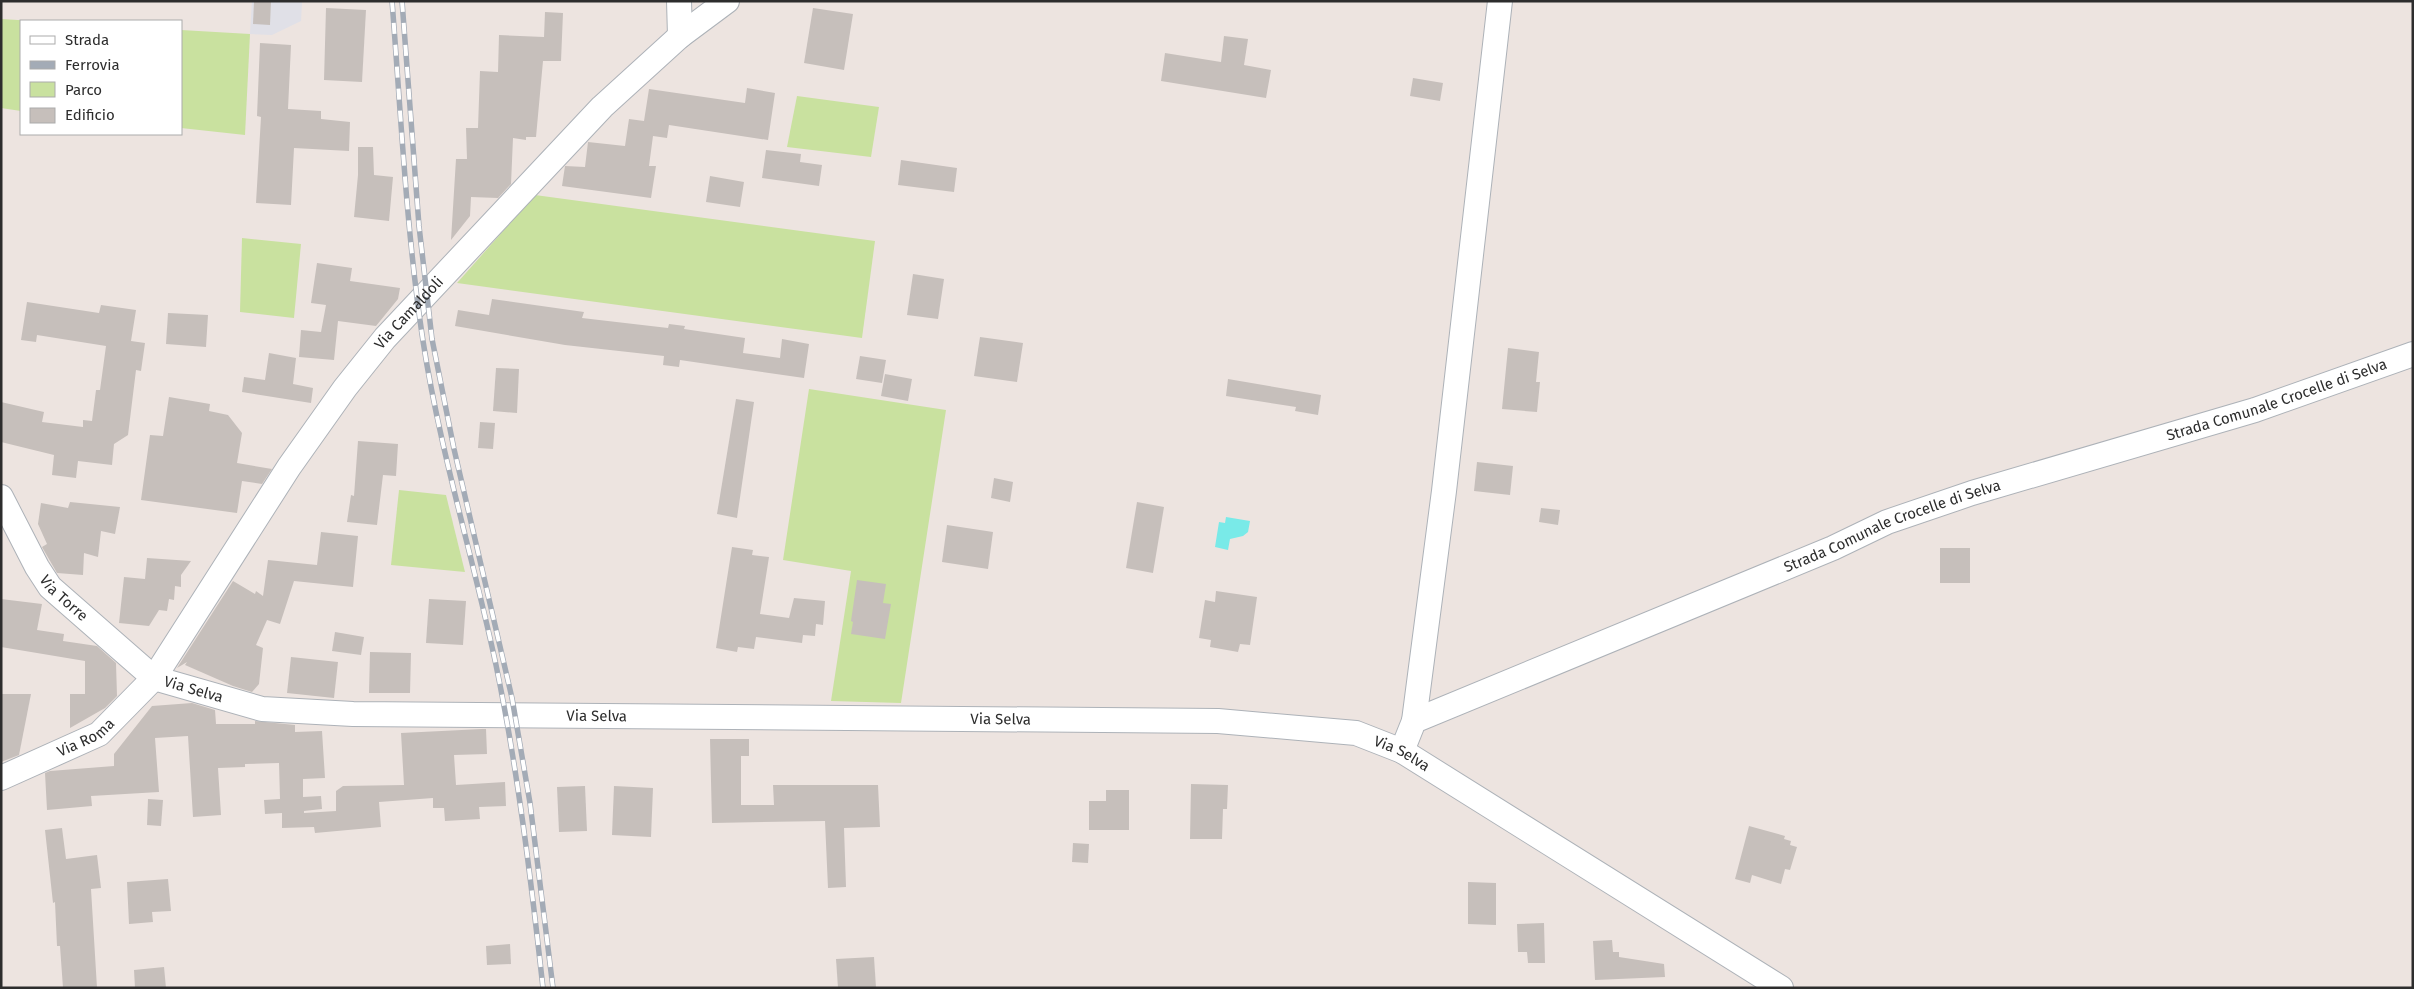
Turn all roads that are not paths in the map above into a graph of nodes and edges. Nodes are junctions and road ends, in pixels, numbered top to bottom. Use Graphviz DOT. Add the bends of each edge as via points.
graph roads {
  1 [pos="679,1"];
  2 [pos="727,1"];
  3 [pos="1500,1"];
  4 [pos="680,36"];
  5 [pos="2413,354"];
  6 [pos="1,496"];
  7 [pos="154,678"];
  8 [pos="1414,721"];
  9 [pos="1402,751"];
  10 [pos="1,778"];
  11 [pos="1781,988"];
  1 -- 4 [label="street"];
  2 -- 4 [label="street, Via Camaldoli"];
  3 -- 8 [label="street" via="1444,491"];
  4 -- 7 [label="street, Via Camaldoli" via="602,107 384,338 289,467"];
  5 -- 8 [label="street, Strada Comunale Crocelle di Selva" via="2255,410 1972,493 1887,522 1824,552"];
  6 -- 7 [label="street, Via Torre" via="50,587"];
  7 -- 9 [label="street, Via Selva" via="210,696 271,710 383,715 1218,721 1356,733"];
  7 -- 10 [label="street, Via Roma" via="99,734"];
  8 -- 9 [label="street"];
  9 -- 11 [label="street, Via Selva"];
}
